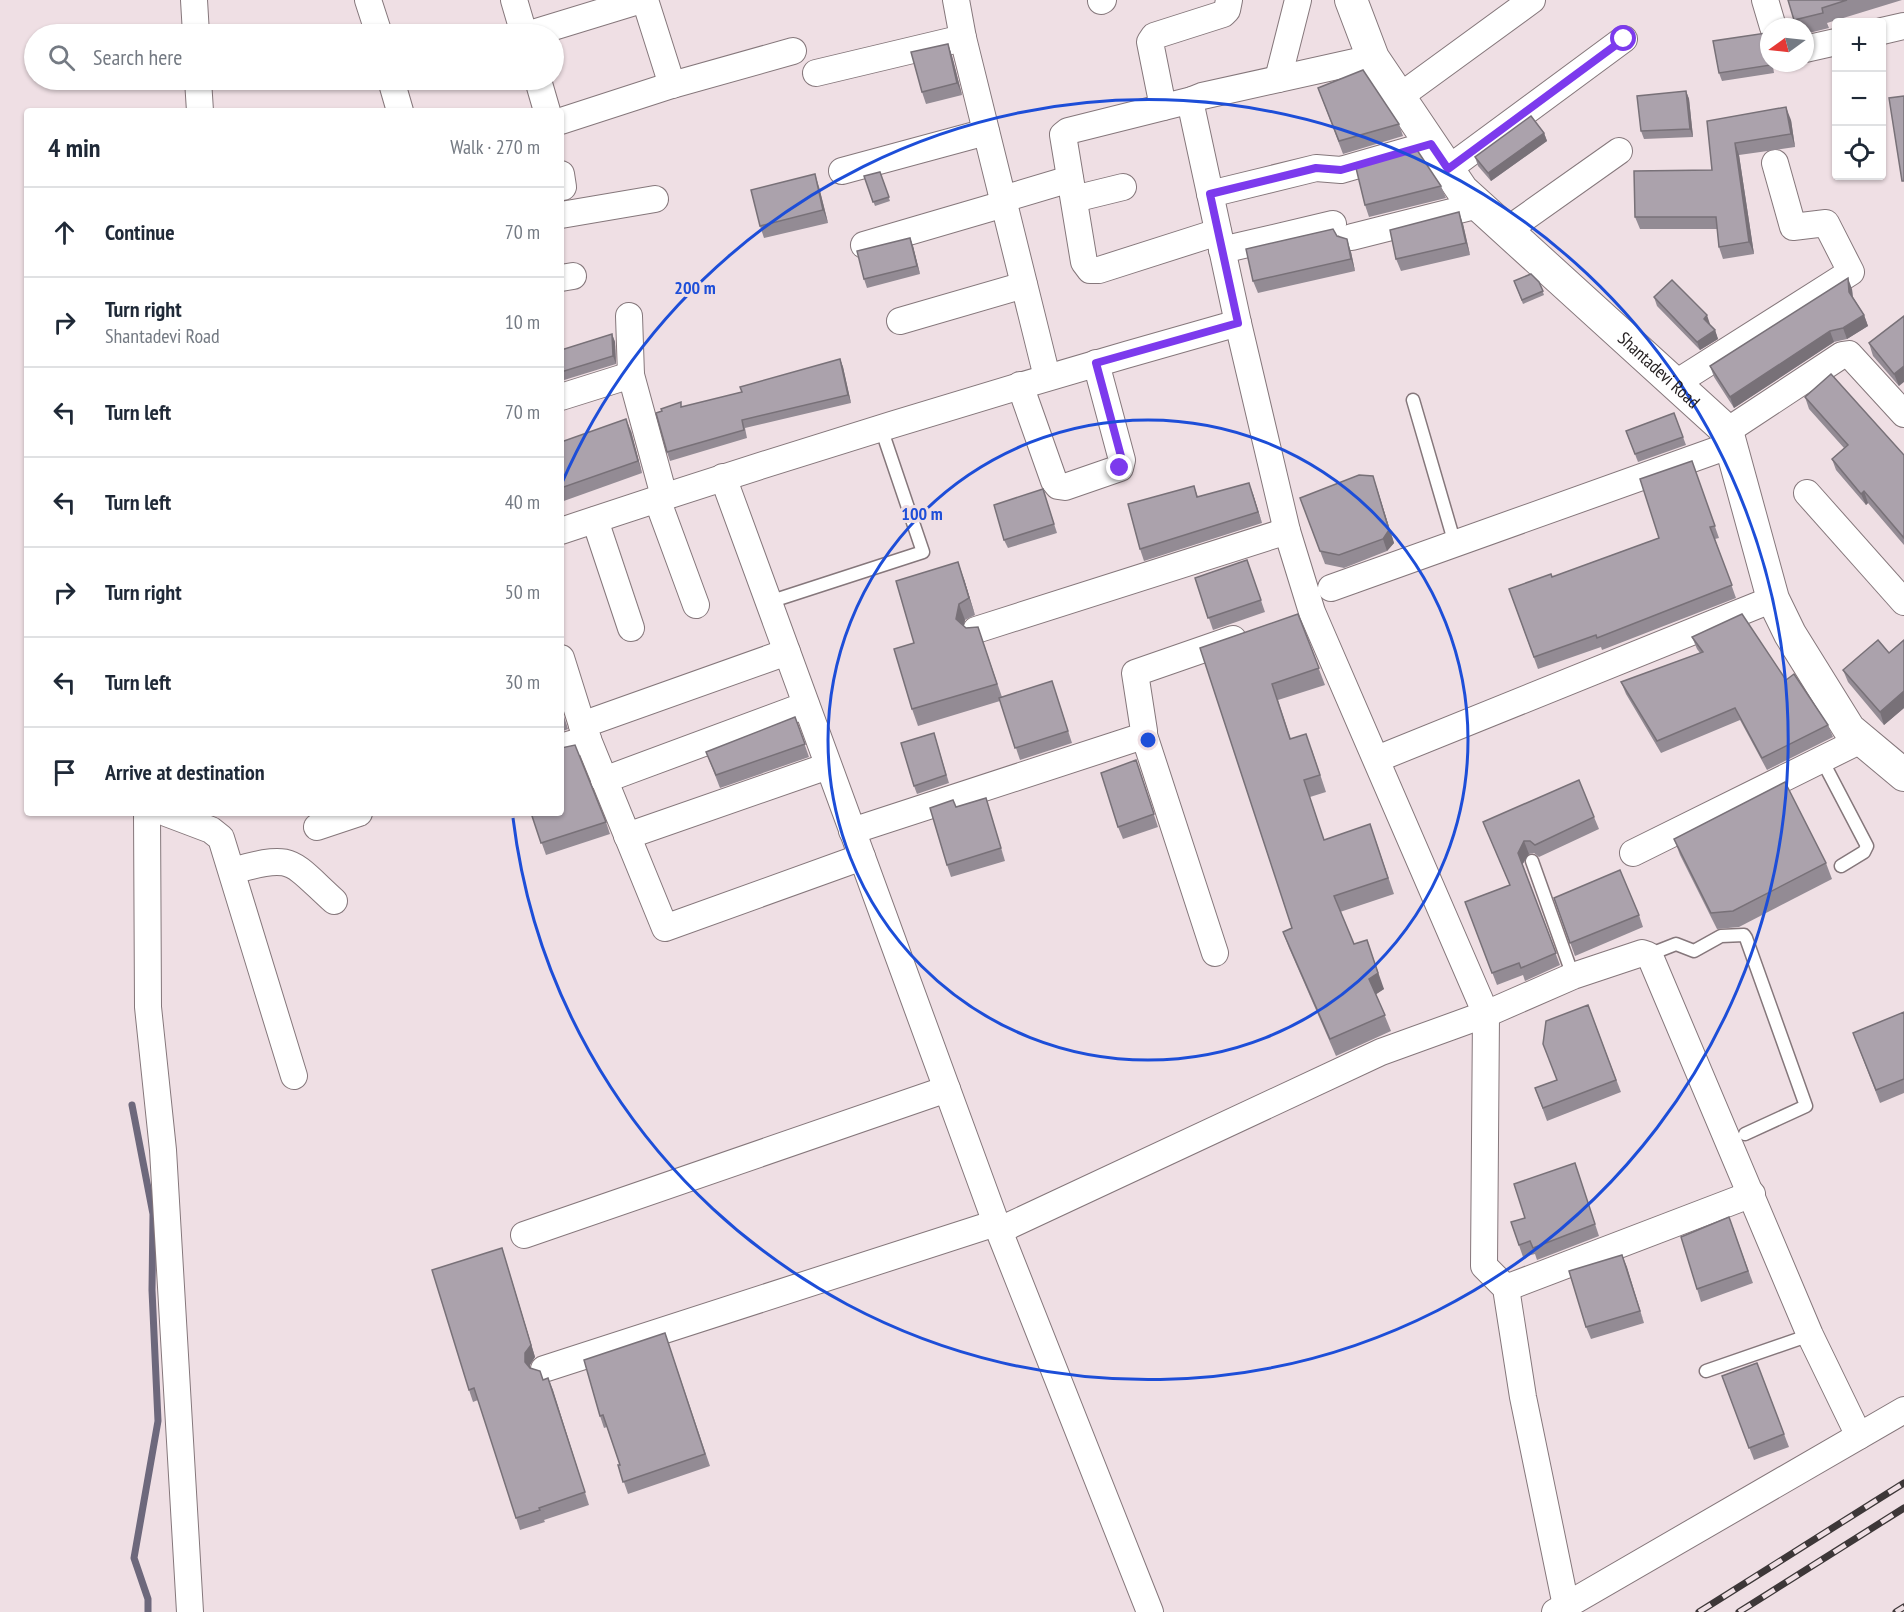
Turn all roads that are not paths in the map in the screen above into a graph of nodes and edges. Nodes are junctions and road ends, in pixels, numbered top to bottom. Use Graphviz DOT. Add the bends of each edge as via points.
graph roads {
  1 [pos="194,0"];
  2 [pos="368,0"];
  3 [pos="514,0"];
  4 [pos="643,0"];
  5 [pos="956,0"];
  6 [pos="1229,0"];
  7 [pos="1298,0"];
  8 [pos="1351,0"];
  9 [pos="1532,0"];
  10 [pos="1765,0"];
  11 [pos="1770,18"];
  12 [pos="195,24"];
  13 [pos="376,24"];
  14 [pos="521,24"];
  15 [pos="563,24"];
  16 [pos="1904,26"];
  17 [pos="1886,30"];
  18 [pos="963,38"];
  19 [pos="1624,39"];
  20 [pos="1832,43"];
  21 [pos="1814,47"];
  22 [pos="793,51"];
  23 [pos="1373,58"];
  24 [pos="816,73"];
  25 [pos="1278,79"];
  26 [pos="672,85"];
  27 [pos="199,90"];
  28 [pos="394,90"];
  29 [pos="541,90"];
  30 [pos="1399,97"];
  31 [pos="1192,100"];
  32 [pos="1163,107"];
  33 [pos="200,108"];
  34 [pos="399,108"];
  35 [pos="546,108"];
  36 [pos="564,120"];
  37 [pos="986,132"];
  38 [pos="1619,151"];
  39 [pos="1439,157"];
  40 [pos="1775,163"];
  41 [pos="842,171"];
  42 [pos="1123,187"];
  43 [pos="1072,189"];
  44 [pos="1210,194"];
  45 [pos="655,199"];
  46 [pos="1004,202"];
  47 [pos="1479,205"];
  48 [pos="564,214"];
  49 [pos="1506,231"];
  50 [pos="1220,241"];
  51 [pos="864,245"];
  52 [pos="1024,285"];
  53 [pos="629,316"];
  54 [pos="900,321"];
  55 [pos="1238,323"];
  56 [pos="1096,363"];
  57 [pos="631,375"];
  58 [pos="1047,377"];
  59 [pos="1676,383"];
  60 [pos="1020,385"];
  61 [pos="564,396"];
  62 [pos="1413,400"];
  63 [pos="1904,414"];
  64 [pos="881,428"];
  65 [pos="1729,438"];
  66 [pos="723,477"];
  67 [pos="1807,493"];
  68 [pos="660,498"];
  69 [pos="595,520"];
  70 [pos="564,530"];
  71 [pos="1287,531"];
  72 [pos="1455,544"];
  73 [pos="1331,588"];
  74 [pos="1901,592"];
  75 [pos="1773,599"];
  76 [pos="769,602"];
  77 [pos="696,605"];
  78 [pos="631,628"];
  79 [pos="976,630"];
  80 [pos="1258,630"];
  81 [pos="787,652"];
  82 [pos="564,667"];
  83 [pos="806,705"];
  84 [pos="585,732"];
  85 [pos="1144,735"];
  86 [pos="1863,739"];
  87 [pos="564,745"];
  88 [pos="1377,759"];
  89 [pos="1822,760"];
  90 [pos="828,766"];
  91 [pos="1904,775"];
  92 [pos="604,780"];
  93 [pos="147,816"];
  94 [pos="174,816"];
  95 [pos="350,816"];
  96 [pos="317,827"];
  97 [pos="852,831"];
  98 [pos="627,836"];
  99 [pos="1633,853"];
  100 [pos="862,857"];
  101 [pos="1532,861"];
  102 [pos="1841,866"];
  103 [pos="232,872"];
  104 [pos="334,901"];
  105 [pos="1215,953"];
  106 [pos="1648,955"];
  107 [pos="1573,976"];
  108 [pos="1486,1014"];
  109 [pos="294,1076"];
  110 [pos="947,1089"];
  111 [pos="1745,1134"];
  112 [pos="1752,1194"];
  113 [pos="998,1227"];
  114 [pos="524,1235"];
  115 [pos="1506,1288"];
  116 [pos="1810,1335"];
  117 [pos="544,1369"];
  118 [pos="1706,1371"];
  119 [pos="1904,1410"];
  120 [pos="1859,1436"];
  121 [pos="1561,1609"];
  122 [pos="190,1612"];
  123 [pos="1150,1612"];
  1 -- 12 [label="street"];
  2 -- 13 [label="street"];
  3 -- 14 [label="street"];
  4 -- 15 [label="street"];
  4 -- 26 [label="street"];
  5 -- 18 [label="street"];
  6 -- 32 [label="street" via="1223,14 1154,36 1150,42"];
  7 -- 25 [label="street"];
  8 -- 23 [label="street, Shantadevi Road"];
  9 -- 30 [label="street"];
  10 -- 11 [label="street"];
  16 -- 17 [label="street"];
  18 -- 24 [label="street"];
  18 -- 37 [label="street"];
  19 -- 39 [label="street"];
  20 -- 21 [label="street"];
  22 -- 26 [label="street"];
  23 -- 25 [label="street"];
  23 -- 30 [label="street, Shantadevi Road"];
  25 -- 31 [label="street"];
  26 -- 36 [label="street"];
  27 -- 33 [label="street"];
  28 -- 34 [label="street"];
  29 -- 35 [label="street"];
  30 -- 39 [label="street, Shantadevi Road"];
  31 -- 32 [label="street"];
  31 -- 44 [label="street"];
  32 -- 43 [label="street" via="1063,135"];
  37 -- 41 [label="street"];
  37 -- 46 [label="street"];
  38 -- 49 [label="street"];
  39 -- 44 [label="street" via="1341,170 1316,168"];
  39 -- 47 [label="street, Shantadevi Road" via="1462,190"];
  40 -- 59 [label="street" via="1792,227 1826,223 1851,272"];
  42 -- 43 [label="street"];
  43 -- 46 [label="street"];
  43 -- 50 [label="street" via="1084,262 1090,270"];
  44 -- 50 [label="street"];
  45 -- 48 [label="street"];
  46 -- 51 [label="street"];
  46 -- 52 [label="street"];
  47 -- 49 [label="street, Shantadevi Road"];
  47 -- 50 [label="street" via="1343,231"];
  49 -- 59 [label="street, Shantadevi Road"];
  50 -- 55 [label="street"];
  52 -- 54 [label="street"];
  52 -- 58 [label="street"];
  53 -- 57 [label="street"];
  55 -- 56 [label="street"];
  55 -- 71 [label="street"];
  56 -- 58 [label="street"];
  56 -- 60 [label="street" via="1122,460 1120,468 1065,487 1054,481"];
  57 -- 61 [label="street"];
  57 -- 68 [label="street"];
  58 -- 60 [label="street"];
  59 -- 65 [label="street, Shantadevi Road"];
  60 -- 64 [label="street"];
  62 -- 72 [label="lane"];
  63 -- 65 [label="street" via="1849,354 1842,355"];
  64 -- 66 [label="street"];
  64 -- 76 [label="lane" via="923,552"];
  65 -- 72 [label="street"];
  65 -- 75 [label="street"];
  66 -- 68 [label="street"];
  66 -- 76 [label="street"];
  67 -- 74 [label="street"];
  68 -- 69 [label="street"];
  68 -- 77 [label="street"];
  69 -- 70 [label="street"];
  69 -- 78 [label="street"];
  71 -- 79 [label="street"];
  71 -- 88 [label="street" via="1302,615"];
  72 -- 73 [label="street"];
  75 -- 86 [label="street" via="1849,729"];
  75 -- 88 [label="street"];
  76 -- 81 [label="street"];
  80 -- 85 [label="street" via="1135,673"];
  81 -- 83 [label="street"];
  81 -- 84 [label="street"];
  82 -- 84 [label="street"];
  83 -- 90 [label="street"];
  83 -- 92 [label="street"];
  84 -- 87 [label="street"];
  84 -- 92 [label="street"];
  85 -- 97 [label="street"];
  85 -- 105 [label="street"];
  86 -- 89 [label="street"];
  86 -- 91 [label="street"];
  88 -- 108 [label="street"];
  89 -- 99 [label="street"];
  89 -- 102 [label="lane" via="1867,846"];
  90 -- 97 [label="street"];
  90 -- 98 [label="street"];
  92 -- 98 [label="street"];
  93 -- 122 [label="street" via="148,1007 163,1150"];
  94 -- 103 [label="street" via="211,830 220,838"];
  95 -- 96 [label="street"];
  97 -- 100 [label="street"];
  98 -- 100 [label="street" via="665,928"];
  100 -- 110 [label="street"];
  101 -- 107 [label="lane"];
  103 -- 104 [label="street" via="283,861 295,865"];
  103 -- 109 [label="street"];
  106 -- 107 [label="street" via="1635,955"];
  106 -- 111 [label="lane" via="1676,944 1695,951 1721,936 1746,938 1806,1106"];
  106 -- 112 [label="street"];
  107 -- 108 [label="street"];
  108 -- 113 [label="street" via="1381,1052"];
  108 -- 115 [label="street" via="1484,1266"];
  110 -- 113 [label="street"];
  110 -- 114 [label="street"];
  112 -- 115 [label="street"];
  112 -- 116 [label="street"];
  113 -- 117 [label="street"];
  113 -- 123 [label="street"];
  115 -- 121 [label="street"];
  116 -- 118 [label="lane"];
  116 -- 120 [label="street"];
  119 -- 120 [label="street"];
  120 -- 121 [label="street"];
}
